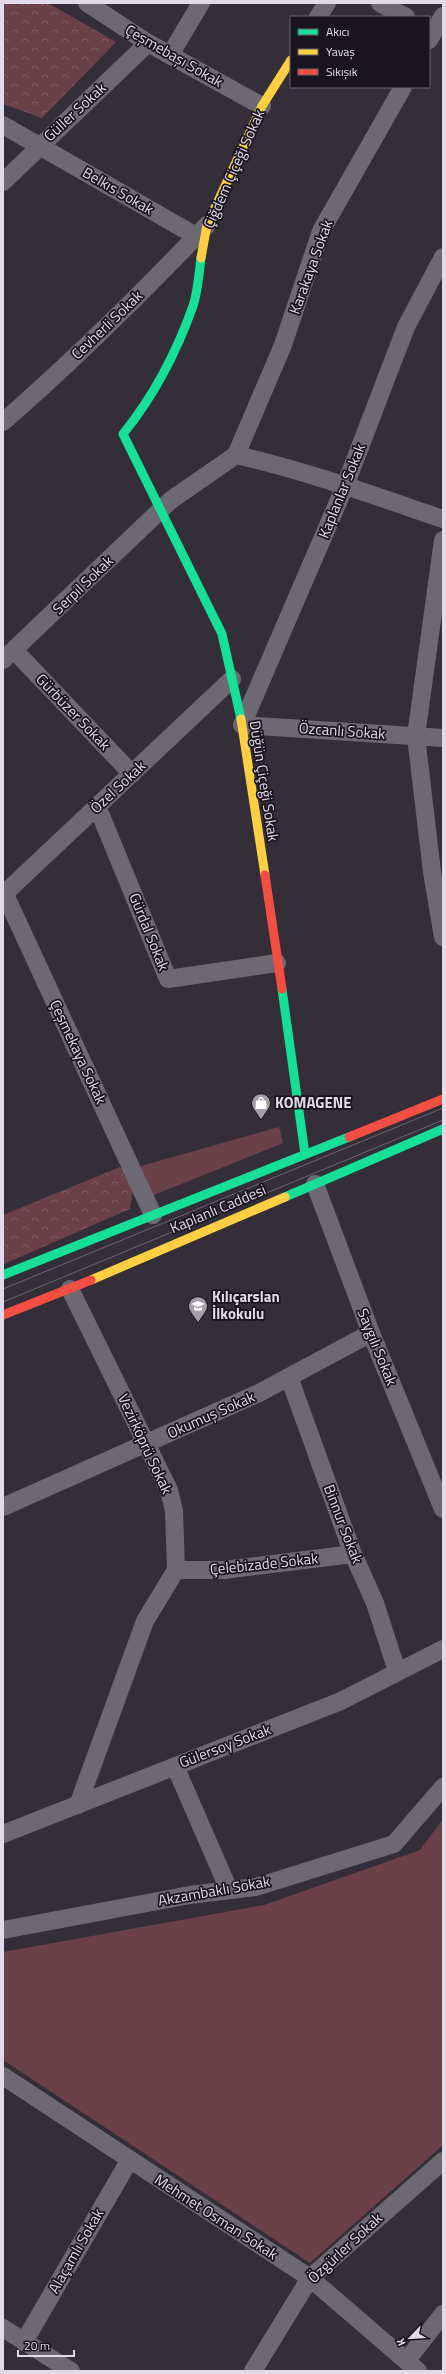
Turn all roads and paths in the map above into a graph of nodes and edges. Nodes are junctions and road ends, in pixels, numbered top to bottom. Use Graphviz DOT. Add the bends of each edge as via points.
graph roads {
  1 [pos="87,3"];
  2 [pos="201,3"];
  3 [pos="327,3"];
  4 [pos="380,3"];
  5 [pos="319,16"];
  6 [pos="404,16"];
  7 [pos="443,16"];
  8 [pos="434,35"];
  9 [pos="148,43"];
  10 [pos="170,55"];
  11 [pos="290,62"];
  12 [pos="401,88"];
  13 [pos="262,106"];
  14 [pos="3,125"];
  15 [pos="40,146"];
  16 [pos="3,182"];
  17 [pos="201,230"];
  18 [pos="443,257"];
  19 [pos="3,422"];
  20 [pos="123,434"];
  21 [pos="236,455"];
  22 [pos="345,486"];
  23 [pos="162,509"];
  24 [pos="443,519"];
  25 [pos="443,540"];
  26 [pos="9,655"];
  27 [pos="232,679"];
  28 [pos="242,725"];
  29 [pos="416,736"];
  30 [pos="443,738"];
  31 [pos="132,774"];
  32 [pos="97,806"];
  33 [pos="4,892"];
  34 [pos="443,937"];
  35 [pos="277,963"];
  36 [pos="443,1099"];
  37 [pos="443,1129"];
  38 [pos="305,1154"];
  39 [pos="314,1184"];
  40 [pos="153,1215"];
  41 [pos="5,1270"];
  42 [pos="70,1289"];
  43 [pos="3,1315"];
  44 [pos="371,1333"];
  45 [pos="289,1377"];
  46 [pos="148,1444"];
  47 [pos="3,1507"];
  48 [pos="443,1509"];
  49 [pos="353,1554"];
  50 [pos="176,1570"];
  51 [pos="443,1649"];
  52 [pos="397,1671"];
  53 [pos="175,1766"];
  54 [pos="443,1787"];
  55 [pos="78,1806"];
  56 [pos="3,1834"];
  57 [pos="229,1890"];
  58 [pos="3,1930"];
  59 [pos="3,2076"];
  60 [pos="129,2161"];
  61 [pos="443,2161"];
  62 [pos="310,2278"];
  63 [pos="443,2314"];
  64 [pos="3,2328"];
  65 [pos="24,2342"];
  66 [pos="413,2365"];
  67 [pos="71,2371"];
  68 [pos="253,2371"];
  1 -- 9 [label="street, Çeşmebaşı Sokak"];
  2 -- 10 [label="street"];
  3 -- 5 [label="street"];
  4 -- 6 [label="street"];
  7 -- 8 [label="street"];
  9 -- 10 [label="street, Çeşmebaşı Sokak"];
  9 -- 15 [label="street, Güller Sokak"];
  10 -- 13 [label="street, Çeşmebaşı Sokak"];
  11 -- 13 [label="street, Çiğdem Çiçeği Sokak"];
  12 -- 21 [label="street, Karakaya Sokak" via="322,231 284,345"];
  13 -- 17 [label="street, Çiğdem Çiçeği Sokak"];
  14 -- 15 [label="street, Belkıs Sokak"];
  15 -- 16 [label="street, Güller Sokak"];
  15 -- 17 [label="street, Belkıs Sokak"];
  17 -- 19 [label="street, Cevherli Sokak" via="58,373"];
  17 -- 20 [label="street, Çiğdem Çiçeği Sokak" via="193,305 167,364 142,410"];
  18 -- 22 [label="street, Kaplanlar Sokak" via="406,327"];
  20 -- 23 [label="street, Düğün Çiçeği Sokak"];
  21 -- 22 [label="street"];
  21 -- 23 [label="street, Serpil Sokak"];
  22 -- 24 [label="street"];
  22 -- 28 [label="street, Kaplanlar Sokak"];
  23 -- 26 [label="street, Serpil Sokak"];
  23 -- 27 [label="street, Düğün Çiçeği Sokak" via="222,634"];
  25 -- 29 [label="street"];
  26 -- 31 [label="street, Gürbüzer Sokak"];
  27 -- 28 [label="street, Düğün Çiçeği Sokak"];
  27 -- 31 [label="street, Özel Sokak"];
  28 -- 29 [label="street, Özcanlı Sokak"];
  28 -- 35 [label="street, Düğün Çiçeği Sokak"];
  29 -- 30 [label="street, Özcanlı Sokak"];
  29 -- 34 [label="street" via="432,872"];
  31 -- 32 [label="street, Özel Sokak"];
  32 -- 33 [label="street, Özel Sokak"];
  32 -- 35 [label="street, Gürdal Sokak" via="168,978"];
  33 -- 40 [label="street, Çeşmekaya Sokak"];
  35 -- 38 [label="street, Düğün Çiçeği Sokak" via="296,1075"];
  36 -- 38 [label="street, Kaplanlı Caddesi"];
  37 -- 39 [label="street, Kaplanlı Caddesi"];
  38 -- 40 [label="street, Kaplanlı Caddesi"];
  39 -- 42 [label="street, Kaplanlı Caddesi"];
  39 -- 44 [label="street, Saygılı Sokak"];
  40 -- 41 [label="street, Kaplanlı Caddesi"];
  42 -- 43 [label="street, Kaplanlı Caddesi"];
  42 -- 46 [label="street, Vezirköprü Sokak"];
  44 -- 45 [label="street, Okumuş Sokak"];
  44 -- 48 [label="street, Saygılı Sokak"];
  45 -- 46 [label="street, Okumuş Sokak"];
  45 -- 49 [label="street, Binnur Sokak"];
  46 -- 47 [label="street, Okumuş Sokak"];
  46 -- 50 [label="street, Vezirköprü Sokak" via="169,1490 174,1511"];
  49 -- 50 [label="street, Çelebizade Sokak" via="224,1570"];
  49 -- 52 [label="street, Binnur Sokak" via="375,1603"];
  50 -- 55 [label="street" via="145,1621"];
  51 -- 52 [label="street, Gülersoy Sokak"];
  52 -- 53 [label="street, Gülersoy Sokak" via="341,1701"];
  53 -- 55 [label="street, Gülersoy Sokak"];
  53 -- 57 [label="street"];
  54 -- 57 [label="street, Akzambaklı Sokak" via="394,1844 256,1887"];
  55 -- 56 [label="street, Gülersoy Sokak"];
  57 -- 58 [label="street, Akzambaklı Sokak"];
  59 -- 60 [label="street, Mehmet Osman Sokak"];
  60 -- 62 [label="street, Mehmet Osman Sokak"];
  60 -- 65 [label="street, Alaçamlı Sokak"];
  61 -- 62 [label="street, Özgürler Sokak"];
  62 -- 66 [label="street, Mehmet Osman Sokak"];
  62 -- 68 [label="street, Özgürler Sokak"];
  63 -- 66 [label="street"];
  64 -- 65 [label="street"];
  65 -- 67 [label="street"];
}
